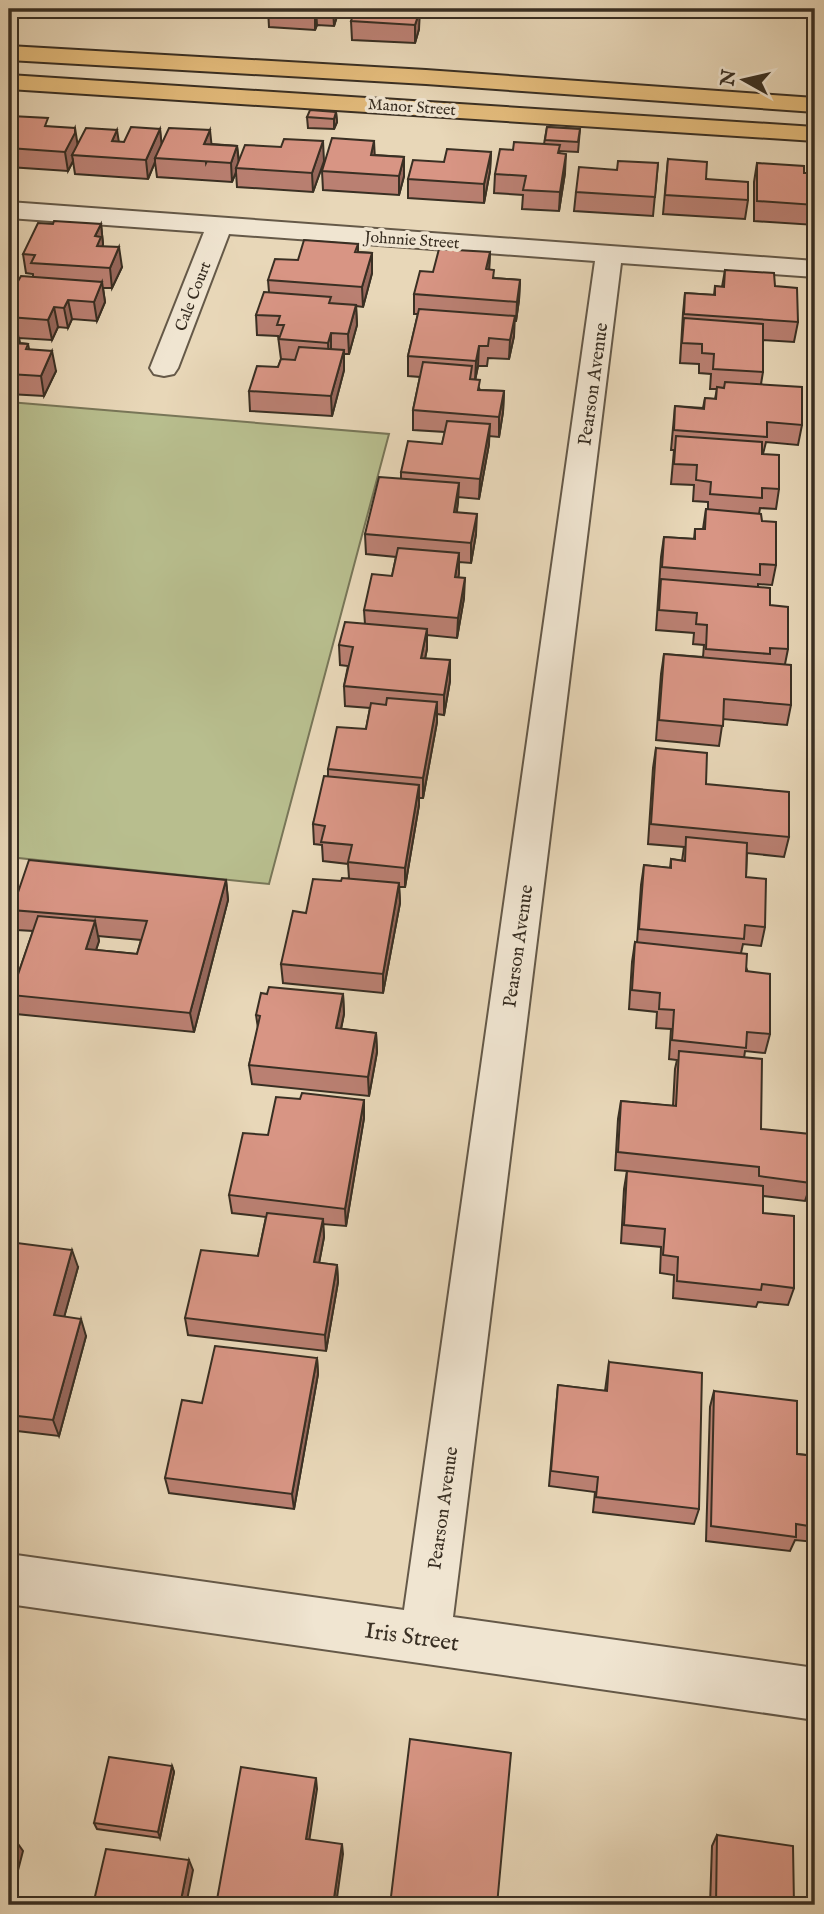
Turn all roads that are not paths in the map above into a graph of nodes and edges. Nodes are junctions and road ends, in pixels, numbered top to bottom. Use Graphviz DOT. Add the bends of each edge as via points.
graph roads {
  1 [pos="9,53"];
  2 [pos="9,82"];
  3 [pos="619,92"];
  4 [pos="815,92"];
  5 [pos="815,105"];
  6 [pos="815,134"];
  7 [pos="9,210"];
  8 [pos="220,225"];
  9 [pos="609,254"];
  10 [pos="815,269"];
  11 [pos="164,368"];
  12 [pos="9,1579"];
  13 [pos="425,1638"];
  14 [pos="815,1694"];
  1 -- 3 [label="main road, Manor Street"];
  2 -- 6 [label="main road, Manor Street"];
  3 -- 4 [label="main road"];
  3 -- 5 [label="main road, Manor Street"];
  7 -- 8 [label="street, Johnnie Street"];
  8 -- 9 [label="street, Johnnie Street"];
  8 -- 11 [label="street, Cale Court"];
  9 -- 10 [label="street, Johnnie Street"];
  9 -- 13 [label="street, Pearson Avenue"];
  12 -- 13 [label="street, Iris Street"];
  13 -- 14 [label="street, Iris Street"];
}
